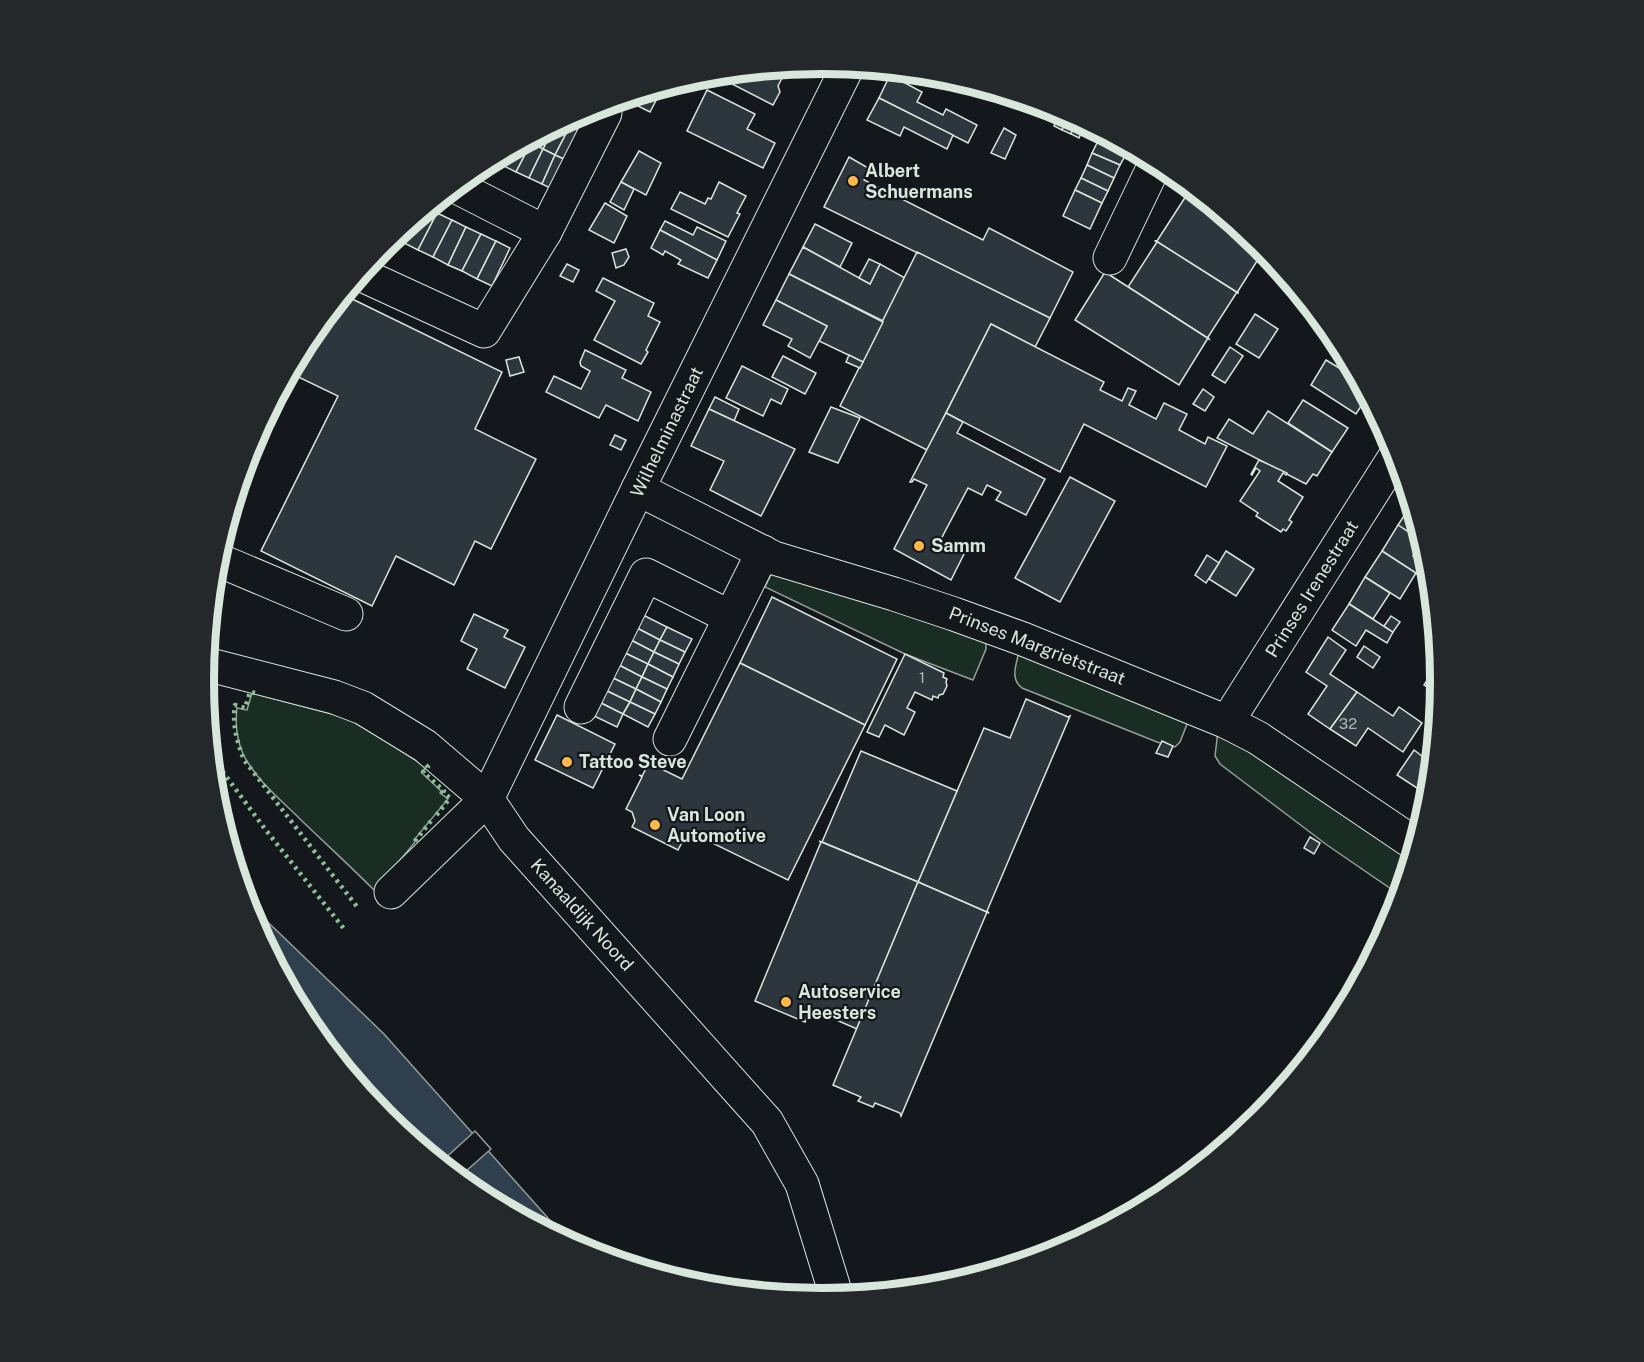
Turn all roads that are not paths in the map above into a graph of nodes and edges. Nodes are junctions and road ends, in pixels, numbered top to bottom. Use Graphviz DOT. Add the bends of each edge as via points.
graph roads {
  1 [pos="845,75"];
  2 [pos="604,115"];
  3 [pos="1152,171"];
  4 [pos="464,191"];
  5 [pos="545,232"];
  6 [pos="1110,258"];
  7 [pos="367,277"];
  8 [pos="1389,466"];
  9 [pos="638,489"];
  10 [pos="763,552"];
  11 [pos="226,563"];
  12 [pos="346,614"];
  13 [pos="730,617"];
  14 [pos="560,650"];
  15 [pos="215,666"];
  16 [pos="599,669"];
  17 [pos="581,707"];
  18 [pos="1227,722"];
  19 [pos="670,740"];
  20 [pos="487,799"];
  21 [pos="1408,840"];
  22 [pos="391,892"];
  23 [pos="834,1288"];
  1 -- 9 [label="street, Wilhelminastraat"];
  2 -- 5 [label="street"];
  3 -- 6 [label="street"];
  4 -- 5 [label="street"];
  5 -- 7 [label="street" via="484,331"];
  8 -- 18 [label="street, Prinses Irenestraat"];
  9 -- 10 [label="street, Prinses Margrietstraat"];
  9 -- 14 [label="street, Wilhelminastraat"];
  10 -- 13 [label="street"];
  10 -- 18 [label="street, Prinses Margrietstraat" via="944,610"];
  11 -- 12 [label="street"];
  13 -- 16 [label="street" via="646,575"];
  13 -- 19 [label="street"];
  14 -- 16 [label="street"];
  14 -- 20 [label="street, Wilhelminastraat"];
  15 -- 20 [label="street, Kanaaldijk Noord" via="334,696 363,708 425,746"];
  16 -- 17 [label="street"];
  18 -- 21 [label="street, Prinses Margrietstraat" via="1258,738"];
  20 -- 22 [label="street, Wilhelminastraat"];
  20 -- 23 [label="street, Kanaaldijk Noord" via="514,839 767,1122 802,1184"];
}
